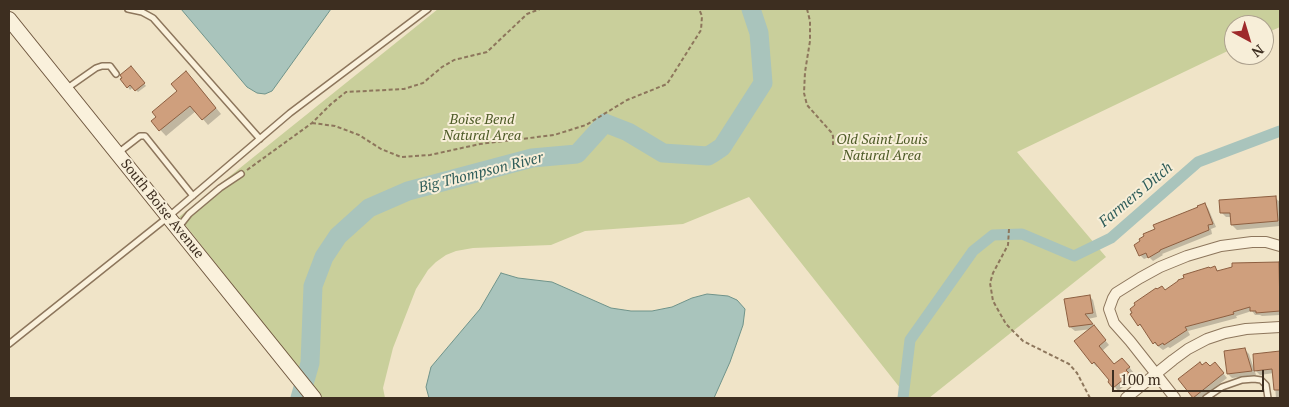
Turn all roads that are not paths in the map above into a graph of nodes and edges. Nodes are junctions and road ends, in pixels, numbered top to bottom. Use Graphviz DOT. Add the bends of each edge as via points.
graph roads {
  1 [pos="128,9"];
  2 [pos="428,9"];
  3 [pos="9,19"];
  4 [pos="116,74"];
  5 [pos="65,89"];
  6 [pos="260,139"];
  7 [pos="117,154"];
  8 [pos="242,174"];
  9 [pos="193,196"];
  10 [pos="168,217"];
  11 [pos="177,228"];
  12 [pos="1280,246"];
  13 [pos="1280,327"];
  14 [pos="9,344"];
  15 [pos="1156,374"];
  16 [pos="312,397"];
  17 [pos="1126,398"];
  18 [pos="1175,398"];
  19 [pos="1206,398"];
  20 [pos="1268,398"];
  1 -- 6 [label="lane" via="153,18"];
  2 -- 6 [label="lane"];
  3 -- 5 [label="main road, South Boise Avenue"];
  4 -- 5 [label="lane" via="110,66 96,68"];
  5 -- 7 [label="main road, South Boise Avenue"];
  6 -- 9 [label="lane"];
  7 -- 9 [label="lane" via="140,136 145,136"];
  7 -- 10 [label="main road, South Boise Avenue"];
  8 -- 11 [label="lane" via="188,214"];
  9 -- 10 [label="lane"];
  10 -- 11 [label="main road, South Boise Avenue"];
  10 -- 14 [label="lane"];
  11 -- 16 [label="main road, South Boise Avenue"];
  12 -- 15 [label="street" via="1252,242 1212,248 1160,267 1116,294 1110,304 1110,317"];
  13 -- 15 [label="street" via="1246,328 1207,339 1188,349"];
  15 -- 17 [label="street"];
  15 -- 18 [label="street"];
  19 -- 20 [label="lane" via="1222,387 1254,378 1266,385"];
}
